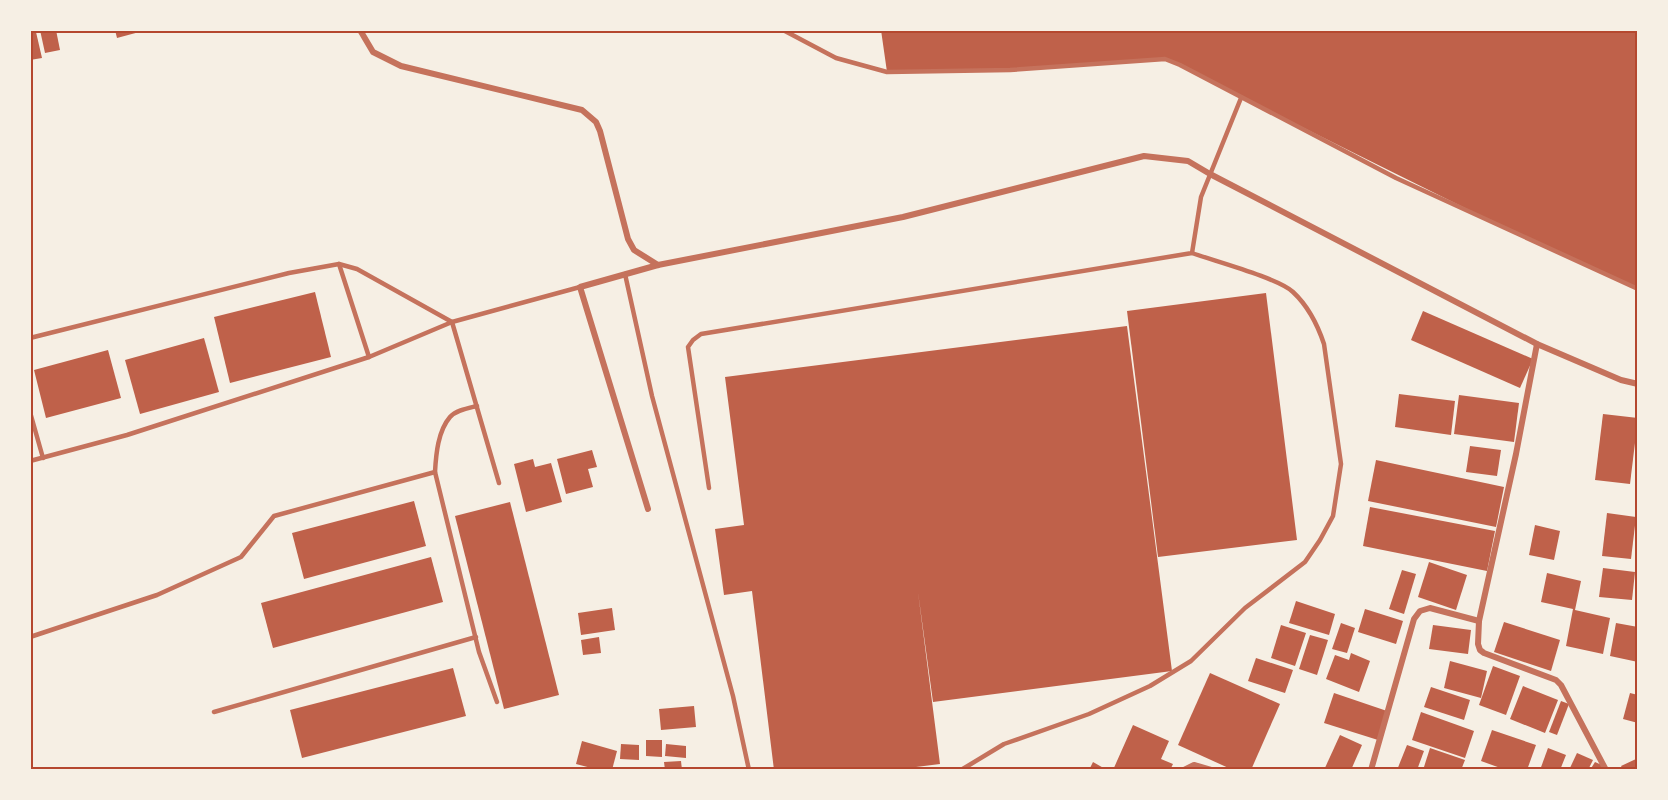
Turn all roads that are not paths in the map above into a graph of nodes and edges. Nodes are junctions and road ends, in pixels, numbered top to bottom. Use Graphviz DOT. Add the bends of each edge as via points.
graph roads {
  1 [pos="360,30"];
  2 [pos="783,30"];
  3 [pos="1241,98"];
  4 [pos="1210,174"];
  5 [pos="1192,253"];
  6 [pos="339,264"];
  7 [pos="658,265"];
  8 [pos="625,274"];
  9 [pos="580,287"];
  10 [pos="1638,289"];
  11 [pos="452,322"];
  12 [pos="30,338"];
  13 [pos="1537,344"];
  14 [pos="369,357"];
  15 [pos="1638,384"];
  16 [pos="477,406"];
  17 [pos="30,412"];
  18 [pos="43,458"];
  19 [pos="30,461"];
  20 [pos="435,472"];
  21 [pos="499,483"];
  22 [pos="709,488"];
  23 [pos="648,509"];
  24 [pos="1479,621"];
  25 [pos="30,637"];
  26 [pos="476,637"];
  27 [pos="497,702"];
  28 [pos="214,712"];
  29 [pos="749,770"];
  30 [pos="961,770"];
  31 [pos="1184,770"];
  32 [pos="1211,770"];
  33 [pos="1371,770"];
  34 [pos="1606,770"];
  1 -- 7 [label="street" via="373,52 401,66 582,110 591,116 600,130 628,239 634,250"];
  2 -- 3 [label="lane" via="836,58 887,72 1010,70 1165,60"];
  3 -- 4 [label="lane"];
  3 -- 10 [label="lane" via="1396,178"];
  4 -- 5 [label="lane"];
  4 -- 7 [label="street" via="1188,161 1144,156 903,217"];
  4 -- 13 [label="street"];
  5 -- 22 [label="lane" via="701,334 688,347"];
  5 -- 30 [label="lane" via="1292,291 1318,327 1341,464 1333,516 1305,562 1245,608 1191,661 1150,686 1089,714 1004,744"];
  6 -- 11 [label="lane" via="357,269"];
  6 -- 12 [label="lane"];
  6 -- 14 [label="lane"];
  7 -- 8 [label="street"];
  8 -- 9 [label="street"];
  8 -- 29 [label="lane" via="651,396 733,696"];
  9 -- 11 [label="lane"];
  9 -- 23 [label="street"];
  11 -- 14 [label="lane"];
  11 -- 16 [label="lane"];
  13 -- 15 [label="street"];
  13 -- 24 [label="street"];
  14 -- 18 [label="lane"];
  16 -- 20 [label="lane" via="450,417 437,448"];
  16 -- 21 [label="lane"];
  17 -- 18 [label="lane"];
  18 -- 19 [label="lane"];
  20 -- 25 [label="lane" via="274,516 241,557 157,595"];
  20 -- 26 [label="lane"];
  24 -- 33 [label="street" via="1430,608 1420,611 1414,619"];
  24 -- 34 [label="street" via="1480,650 1561,685"];
  26 -- 27 [label="lane"];
  26 -- 28 [label="lane"];
  31 -- 32 [label="street" via="1194,765"];
}
